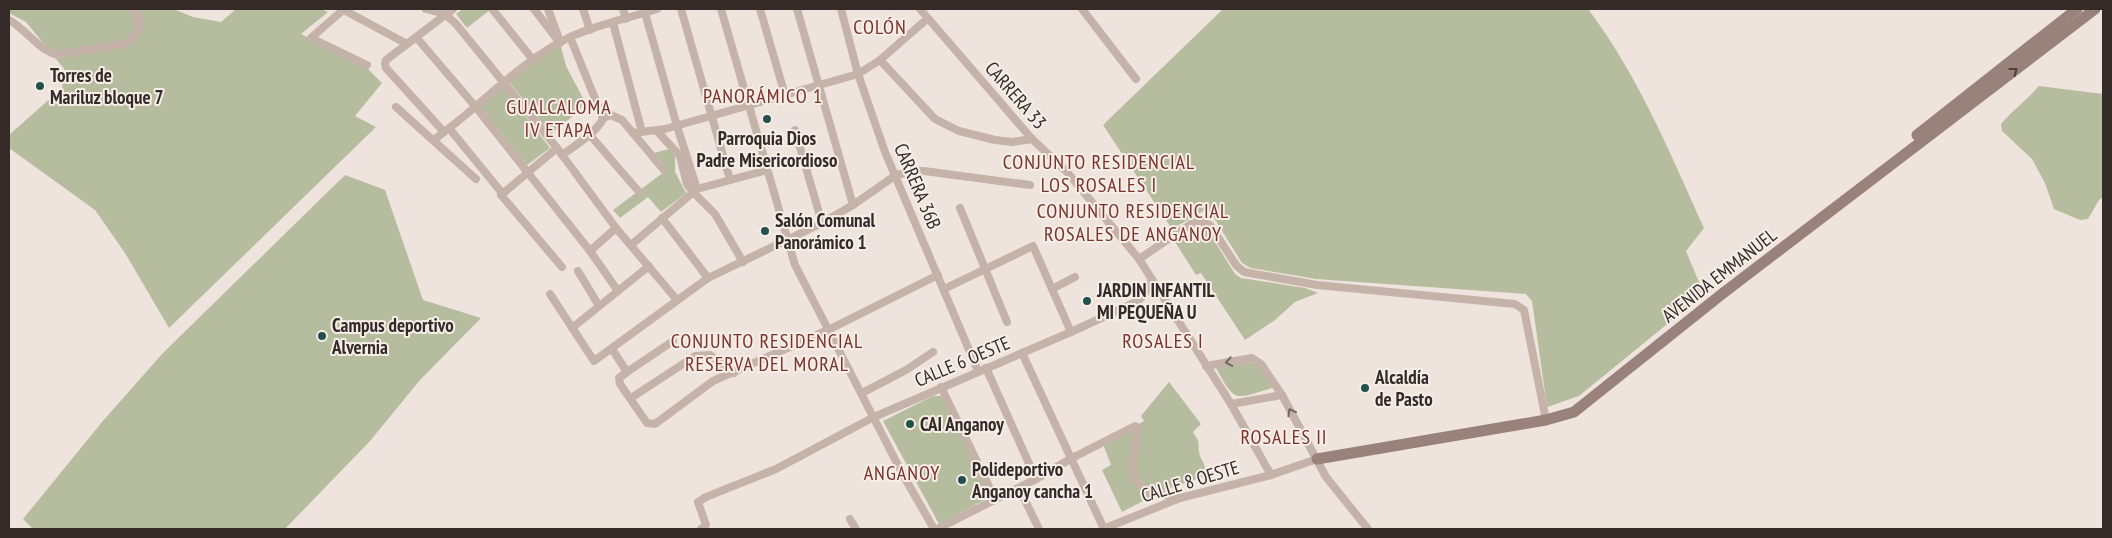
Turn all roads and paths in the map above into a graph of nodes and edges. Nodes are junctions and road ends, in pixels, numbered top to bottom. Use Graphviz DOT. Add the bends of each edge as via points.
graph roads {
  1 [pos="131,9"];
  2 [pos="343,9"];
  3 [pos="426,9"];
  4 [pos="453,9"];
  5 [pos="534,9"];
  6 [pos="548,9"];
  7 [pos="583,9"];
  8 [pos="623,9"];
  9 [pos="657,9"];
  10 [pos="681,9"];
  11 [pos="721,9"];
  12 [pos="760,9"];
  13 [pos="797,9"];
  14 [pos="841,9"];
  15 [pos="920,9"];
  16 [pos="1082,9"];
  17 [pos="2077,9"];
  18 [pos="2095,9"];
  19 [pos="493,10"];
  20 [pos="645,13"];
  21 [pos="445,14"];
  22 [pos="626,18"];
  23 [pos="927,18"];
  24 [pos="9,20"];
  25 [pos="613,23"];
  26 [pos="590,30"];
  27 [pos="416,37"];
  28 [pos="570,37"];
  29 [pos="560,43"];
  30 [pos="406,44"];
  31 [pos="534,60"];
  32 [pos="880,60"];
  33 [pos="367,65"];
  34 [pos="858,74"];
  35 [pos="1136,79"];
  36 [pos="504,82"];
  37 [pos="819,85"];
  38 [pos="785,95"];
  39 [pos="750,105"];
  40 [pos="396,106"];
  41 [pos="475,106"];
  42 [pos="711,116"];
  43 [pos="603,118"];
  44 [pos="677,126"];
  45 [pos="446,130"];
  46 [pos="795,130"];
  47 [pos="657,131"];
  48 [pos="642,132"];
  49 [pos="634,133"];
  50 [pos="589,134"];
  51 [pos="1032,139"];
  52 [pos="434,140"];
  53 [pos="557,148"];
  54 [pos="562,156"];
  55 [pos="664,170"];
  56 [pos="767,170"];
  57 [pos="527,173"];
  58 [pos="896,175"];
  59 [pos="476,179"];
  60 [pos="730,180"];
  61 [pos="1030,185"];
  62 [pos="695,191"];
  63 [pos="502,193"];
  64 [pos="640,193"];
  65 [pos="853,205"];
  66 [pos="960,208"];
  67 [pos="662,218"];
  68 [pos="822,223"];
  69 [pos="616,228"];
  70 [pos="787,241"];
  71 [pos="631,245"];
  72 [pos="590,251"];
  73 [pos="1139,259"];
  74 [pos="743,262"];
  75 [pos="649,266"];
  76 [pos="562,267"];
  77 [pos="986,270"];
  78 [pos="578,271"];
  79 [pos="938,275"];
  80 [pos="1075,277"];
  81 [pos="708,278"];
  82 [pos="1152,278"];
  83 [pos="944,288"];
  84 [pos="1052,290"];
  85 [pos="618,291"];
  86 [pos="550,294"];
  87 [pos="677,300"];
  88 [pos="599,306"];
  89 [pos="1007,322"];
  90 [pos="572,328"];
  91 [pos="828,330"];
  92 [pos="1071,332"];
  93 [pos="673,341"];
  94 [pos="612,349"];
  95 [pos="933,352"];
  96 [pos="1022,353"];
  97 [pos="1206,366"];
  98 [pos="986,368"];
  99 [pos="978,371"];
  100 [pos="627,372"];
  101 [pos="734,373"];
  102 [pos="941,387"];
  103 [pos="862,393"];
  104 [pos="1282,396"];
  105 [pos="631,398"];
  106 [pos="1231,404"];
  107 [pos="874,417"];
  108 [pos="1545,419"];
  109 [pos="1072,458"];
  110 [pos="1316,458"];
  111 [pos="1271,474"];
  112 [pos="1036,479"];
  113 [pos="1019,488"];
  114 [pos="1180,498"];
  115 [pos="995,499"];
  116 [pos="850,519"];
  117 [pos="701,529"];
  118 [pos="856,529"];
  119 [pos="935,529"];
  120 [pos="1039,529"];
  121 [pos="1104,529"];
  122 [pos="1368,529"];
  1 -- 24 [label="street" via="140,24 139,32 132,40 64,55 49,52"];
  2 -- 30 [label="street"];
  2 -- 33 [label="street" via="311,38"];
  3 -- 21 [label="street"];
  4 -- 21 [label="street"];
  5 -- 29 [label="street"];
  6 -- 29 [label="street"];
  7 -- 26 [label="street"];
  8 -- 22 [label="street"];
  9 -- 20 [label="street"];
  10 -- 42 [label="street"];
  11 -- 39 [label="street"];
  12 -- 38 [label="street"];
  13 -- 37 [label="street"];
  14 -- 34 [label="street, CARRERA 36B"];
  15 -- 23 [label="street, CARRERA 33"];
  16 -- 35 [label="street"];
  17 -- 108 [label="street, AVENIDA EMMANUEL" via="1572,409"];
  108 -- 18 [label="street, AVENIDA EMMANUEL, one-way" via="1574,412 1722,294"];
  19 -- 31 [label="street"];
  20 -- 22 [label="street"];
  20 -- 44 [label="street"];
  21 -- 27 [label="street"];
  21 -- 36 [label="street"];
  22 -- 25 [label="street"];
  23 -- 32 [label="street"];
  23 -- 51 [label="street, CARRERA 33"];
  25 -- 26 [label="street"];
  25 -- 48 [label="street"];
  26 -- 28 [label="street"];
  27 -- 30 [label="street"];
  27 -- 41 [label="street"];
  28 -- 29 [label="street"];
  28 -- 43 [label="street"];
  29 -- 31 [label="street"];
  30 -- 45 [label="street" via="386,60 386,68"];
  31 -- 36 [label="street"];
  32 -- 34 [label="street"];
  32 -- 51 [label="street" via="935,119 959,131 995,140"];
  34 -- 37 [label="street"];
  34 -- 58 [label="street, CARRERA 36B"];
  36 -- 41 [label="street"];
  36 -- 53 [label="street"];
  37 -- 38 [label="street"];
  37 -- 65 [label="street"];
  38 -- 39 [label="street"];
  39 -- 42 [label="street"];
  39 -- 56 [label="street"];
  40 -- 52 [label="street"];
  41 -- 45 [label="street"];
  41 -- 57 [label="street"];
  42 -- 44 [label="street"];
  42 -- 60 [label="street"];
  43 -- 49 [label="street" via="611,115 620,118"];
  43 -- 50 [label="street"];
  44 -- 47 [label="street"];
  44 -- 62 [label="street"];
  45 -- 52 [label="street"];
  45 -- 63 [label="street"];
  46 -- 68 [label="street"];
  47 -- 48 [label="street"];
  47 -- 62 [label="street" via="680,156 685,178"];
  48 -- 49 [label="street"];
  49 -- 55 [label="street"];
  50 -- 54 [label="street"];
  50 -- 64 [label="street"];
  51 -- 73 [label="street, CARRERA 33" via="1067,172"];
  52 -- 59 [label="street"];
  53 -- 54 [label="street"];
  53 -- 57 [label="street"];
  54 -- 69 [label="street"];
  56 -- 60 [label="street"];
  56 -- 70 [label="street"];
  57 -- 63 [label="street"];
  57 -- 72 [label="street"];
  58 -- 61 [label="street" via="924,171"];
  58 -- 65 [label="street"];
  58 -- 79 [label="street, CARRERA 36B"];
  60 -- 62 [label="street"];
  62 -- 67 [label="street"];
  62 -- 74 [label="street" via="715,214"];
  63 -- 76 [label="street" via="501,196"];
  65 -- 68 [label="street"];
  66 -- 77 [label="street"];
  67 -- 71 [label="street"];
  67 -- 81 [label="street"];
  68 -- 70 [label="street"];
  69 -- 71 [label="street"];
  69 -- 72 [label="street"];
  70 -- 74 [label="street"];
  70 -- 91 [label="street" via="795,265"];
  71 -- 75 [label="street"];
  72 -- 85 [label="street"];
  73 -- 82 [label="street, CARRERA 33"];
  73 -- 108 [label="street" via="1200,221 1210,226 1244,272 1317,285 1515,304 1524,310"];
  74 -- 81 [label="street"];
  75 -- 85 [label="street"];
  75 -- 87 [label="street"];
  77 -- 83 [label="street"];
  77 -- 84 [label="street" via="1033,246"];
  77 -- 89 [label="street"];
  78 -- 88 [label="street"];
  79 -- 83 [label="street, CARRERA 36B"];
  79 -- 91 [label="street"];
  80 -- 84 [label="street"];
  81 -- 87 [label="street"];
  82 -- 92 [label="street, CALLE 6 OESTE" via="1138,301"];
  82 -- 97 [label="street, CARRERA 33"];
  83 -- 99 [label="street, CARRERA 36B"];
  84 -- 92 [label="street"];
  85 -- 88 [label="street"];
  86 -- 90 [label="street"];
  87 -- 94 [label="street"];
  88 -- 90 [label="street"];
  90 -- 94 [label="street" via="594,361"];
  91 -- 101 [label="street"];
  91 -- 103 [label="street"];
  92 -- 96 [label="street, CALLE 6 OESTE"];
  93 -- 100 [label="street"];
  94 -- 100 [label="street"];
  95 -- 103 [label="street"];
  96 -- 98 [label="street, CALLE 6 OESTE"];
  96 -- 109 [label="street"];
  104 -- 97 [label="street, one-way" via="1261,364 1252,358"];
  97 -- 106 [label="street, CARRERA 33"];
  98 -- 99 [label="street, CALLE 6 OESTE"];
  98 -- 112 [label="street"];
  99 -- 102 [label="street, CALLE 6 OESTE"];
  100 -- 105 [label="street" via="619,381"];
  101 -- 105 [label="street" via="710,355 695,356"];
  101 -- 105 [label="street" via="713,381 655,424 647,423"];
  102 -- 107 [label="street, CALLE 6 OESTE"];
  102 -- 115 [label="street"];
  103 -- 107 [label="street"];
  104 -- 106 [label="street"];
  110 -- 104 [label="street, one-way"];
  106 -- 111 [label="street, CARRERA 33"];
  107 -- 117 [label="street, CALLE 6 OESTE" via="776,469 698,502 706,525"];
  107 -- 119 [label="street"];
  108 -- 110 [label="street, AVENIDA EMMANUEL"];
  109 -- 112 [label="street"];
  109 -- 114 [label="street" via="1131,427 1138,428 1134,479 1147,491"];
  109 -- 121 [label="street"];
  110 -- 111 [label="street, CALLE 8 OESTE"];
  110 -- 122 [label="street" via="1326,477"];
  111 -- 114 [label="street, CALLE 8 OESTE"];
  112 -- 113 [label="street"];
  113 -- 115 [label="street"];
  113 -- 120 [label="street"];
  114 -- 121 [label="street, CALLE 8 OESTE"];
  115 -- 119 [label="street"];
  116 -- 118 [label="street"];
}
